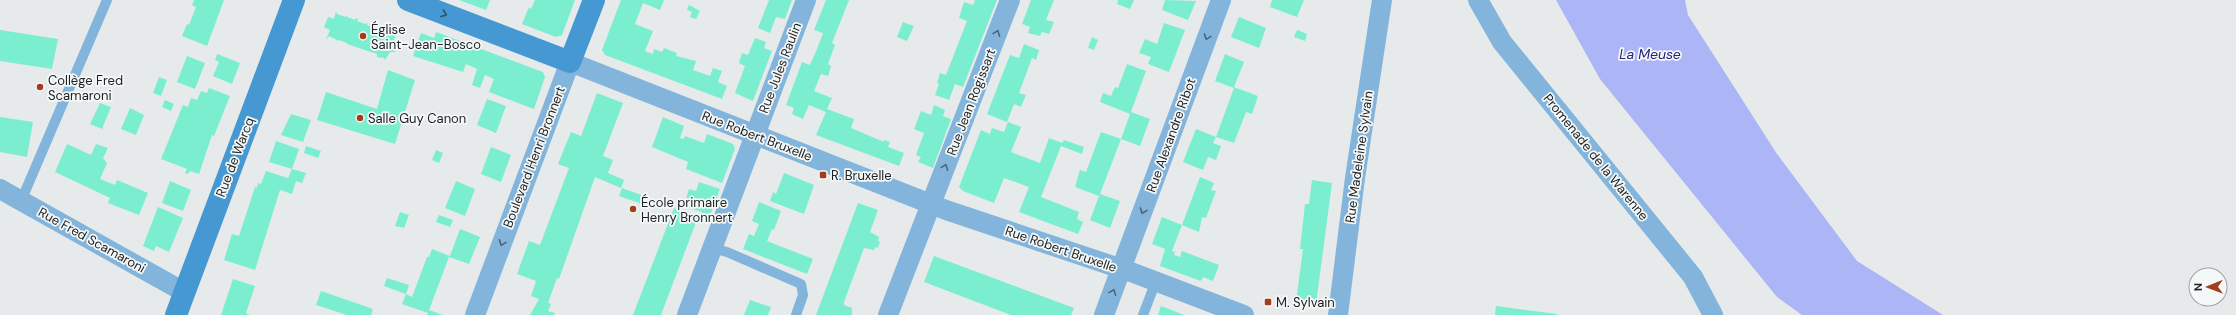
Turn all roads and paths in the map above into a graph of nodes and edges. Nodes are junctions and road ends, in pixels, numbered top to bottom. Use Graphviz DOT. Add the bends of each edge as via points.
graph roads {
  1 [pos="107,0"];
  2 [pos="294,0"];
  3 [pos="408,0"];
  4 [pos="594,0"];
  5 [pos="806,0"];
  6 [pos="1010,0"];
  7 [pos="1221,0"];
  8 [pos="1382,0"];
  9 [pos="1478,0"];
  10 [pos="570,62"];
  11 [pos="754,134"];
  12 [pos="0,189"];
  13 [pos="21,201"];
  14 [pos="931,204"];
  15 [pos="712,248"];
  16 [pos="1121,270"];
  17 [pos="1156,282"];
  18 [pos="184,292"];
  19 [pos="1217,310"];
  20 [pos="176,315"];
  21 [pos="475,315"];
  22 [pos="687,315"];
  23 [pos="796,315"];
  24 [pos="888,315"];
  25 [pos="1104,315"];
  26 [pos="1143,315"];
  27 [pos="1244,315"];
  28 [pos="1338,315"];
  29 [pos="1713,315"];
  1 -- 13 [label="lane"];
  2 -- 18 [label="main road, Rue de Warcq"];
  3 -- 10 [label="main road, Rue Robert Bruxelle, one-way"];
  4 -- 10 [label="main road, Boulevard Henri Bronnert"];
  5 -- 11 [label="street, Rue Jules Raulin"];
  14 -- 6 [label="street, Rue Jean Rogissart, one-way"];
  7 -- 16 [label="street, Rue Alexandre Ribot, one-way"];
  8 -- 28 [label="street, Rue Madeleine Sylvain" via="1355,178"];
  9 -- 29 [label="street, Promenade de la Warenne" via="1502,42 1693,276"];
  10 -- 11 [label="street, Rue Robert Bruxelle"];
  10 -- 21 [label="street, Boulevard Henri Bronnert, one-way"];
  11 -- 14 [label="street, Rue Robert Bruxelle"];
  11 -- 15 [label="street, Rue Jules Raulin"];
  12 -- 13 [label="street, Rue Fred Scamaroni"];
  13 -- 18 [label="street, Rue Fred Scamaroni"];
  14 -- 16 [label="street, Rue Robert Bruxelle"];
  14 -- 24 [label="street, Rue Jean Rogissart"];
  15 -- 22 [label="street, Rue Jules Raulin"];
  15 -- 23 [label="lane" via="801,284 803,295"];
  16 -- 17 [label="street, Rue Robert Bruxelle"];
  25 -- 16 [label="street, Rue Alexandre Ribot, one-way"];
  17 -- 19 [label="street, Rue Robert Bruxelle"];
  17 -- 26 [label="lane"];
  18 -- 20 [label="main road, Rue de Warcq"];
  19 -- 27 [label="street, Rue Robert Bruxelle"];
}
